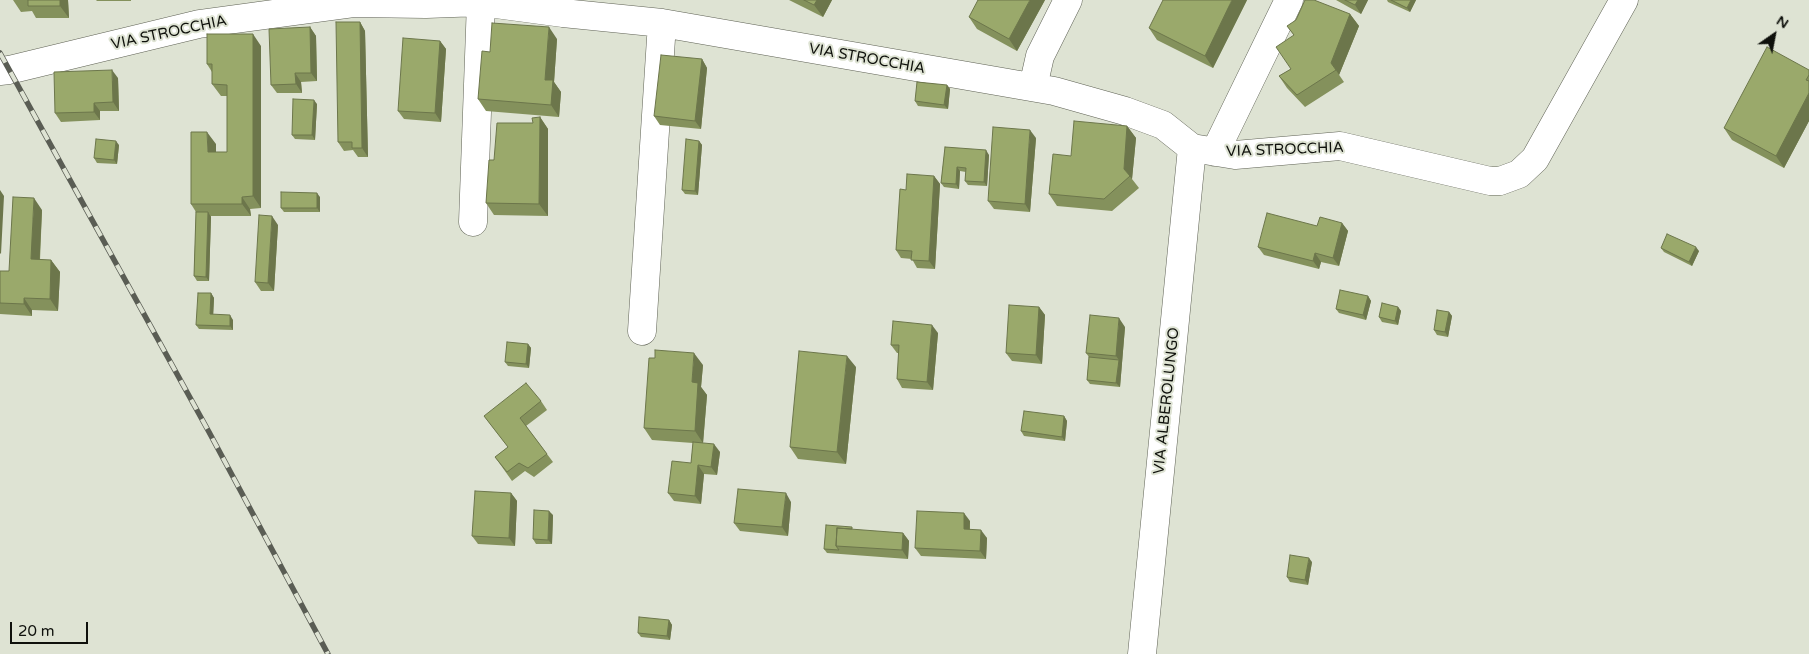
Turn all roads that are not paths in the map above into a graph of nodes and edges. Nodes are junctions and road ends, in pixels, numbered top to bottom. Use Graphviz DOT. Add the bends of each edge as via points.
graph roads {
  1 [pos="1068,0"];
  2 [pos="1289,0"];
  3 [pos="1624,0"];
  4 [pos="426,2"];
  5 [pos="481,2"];
  6 [pos="662,24"];
  7 [pos="0,71"];
  8 [pos="1033,87"];
  9 [pos="1203,150"];
  10 [pos="474,222"];
  11 [pos="642,331"];
  12 [pos="1142,654"];
  1 -- 8 [label="street" via="1040,56"];
  2 -- 9 [label="street"];
  3 -- 9 [label="street, VIA STROCCHIA" via="1535,159 1528,168 1510,178 1490,181 1340,146 1235,155"];
  4 -- 5 [label="street, VIA STROCCHIA"];
  4 -- 7 [label="street, VIA STROCCHIA" via="355,3 198,24"];
  5 -- 6 [label="street, VIA STROCCHIA"];
  5 -- 10 [label="street"];
  6 -- 8 [label="street, VIA STROCCHIA"];
  6 -- 11 [label="street"];
  8 -- 9 [label="street, VIA STROCCHIA" via="1125,111 1163,125"];
  9 -- 12 [label="street, VIA ALBEROLUNGO"];
}
